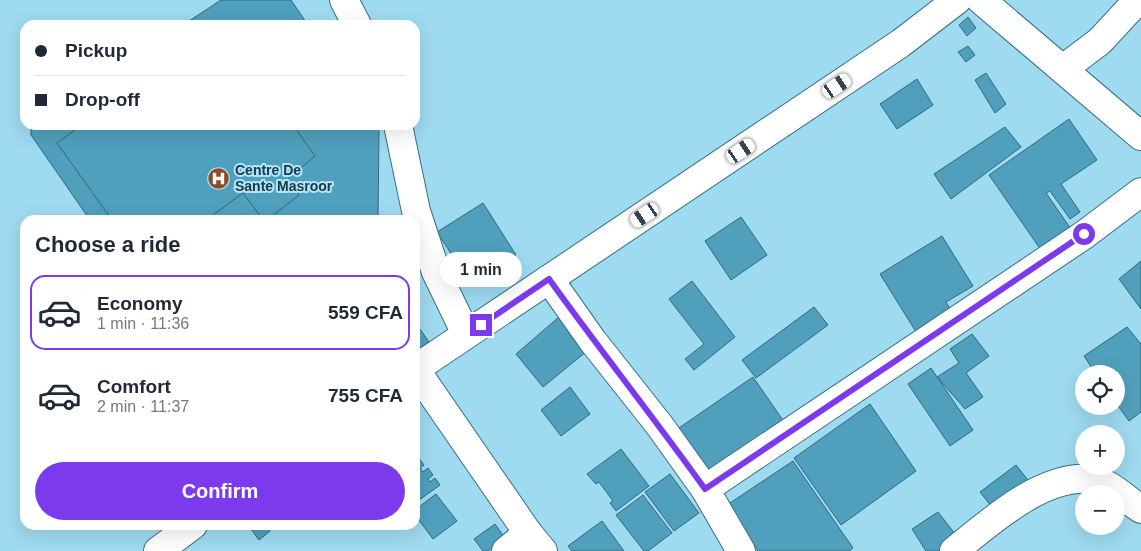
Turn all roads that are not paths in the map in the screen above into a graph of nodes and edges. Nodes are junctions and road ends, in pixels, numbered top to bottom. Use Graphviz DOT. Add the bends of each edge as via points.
graph roads {
  1 [pos="344,0"];
  2 [pos="957,0"];
  3 [pos="981,0"];
  4 [pos="1138,0"];
  5 [pos="355,20"];
  6 [pos="1063,69"];
  7 [pos="399,130"];
  8 [pos="1141,136"];
  9 [pos="1141,192"];
  10 [pos="417,215"];
  11 [pos="420,223"];
  12 [pos="549,279"];
  13 [pos="466,334"];
  14 [pos="420,366"];
  15 [pos="420,376"];
  16 [pos="705,489"];
  17 [pos="1141,509"];
  18 [pos="188,530"];
  19 [pos="536,542"];
  20 [pos="169,548"];
  21 [pos="506,551"];
  22 [pos="741,551"];
  23 [pos="954,551"];
  1 -- 5 [label="street"];
  2 -- 12 [label="street" via="901,43"];
  3 -- 6 [label="street"];
  4 -- 6 [label="street" via="1100,41"];
  6 -- 8 [label="street"];
  7 -- 10 [label="street"];
  9 -- 16 [label="street" via="1084,234"];
  11 -- 13 [label="street" via="436,272"];
  12 -- 13 [label="street"];
  12 -- 16 [label="street"];
  13 -- 14 [label="street"];
  15 -- 19 [label="street"];
  16 -- 22 [label="street"];
  17 -- 23 [label="street" via="1113,488 1088,479 1060,482 1030,494"];
  18 -- 20 [label="street"];
  19 -- 21 [label="street"];
}
